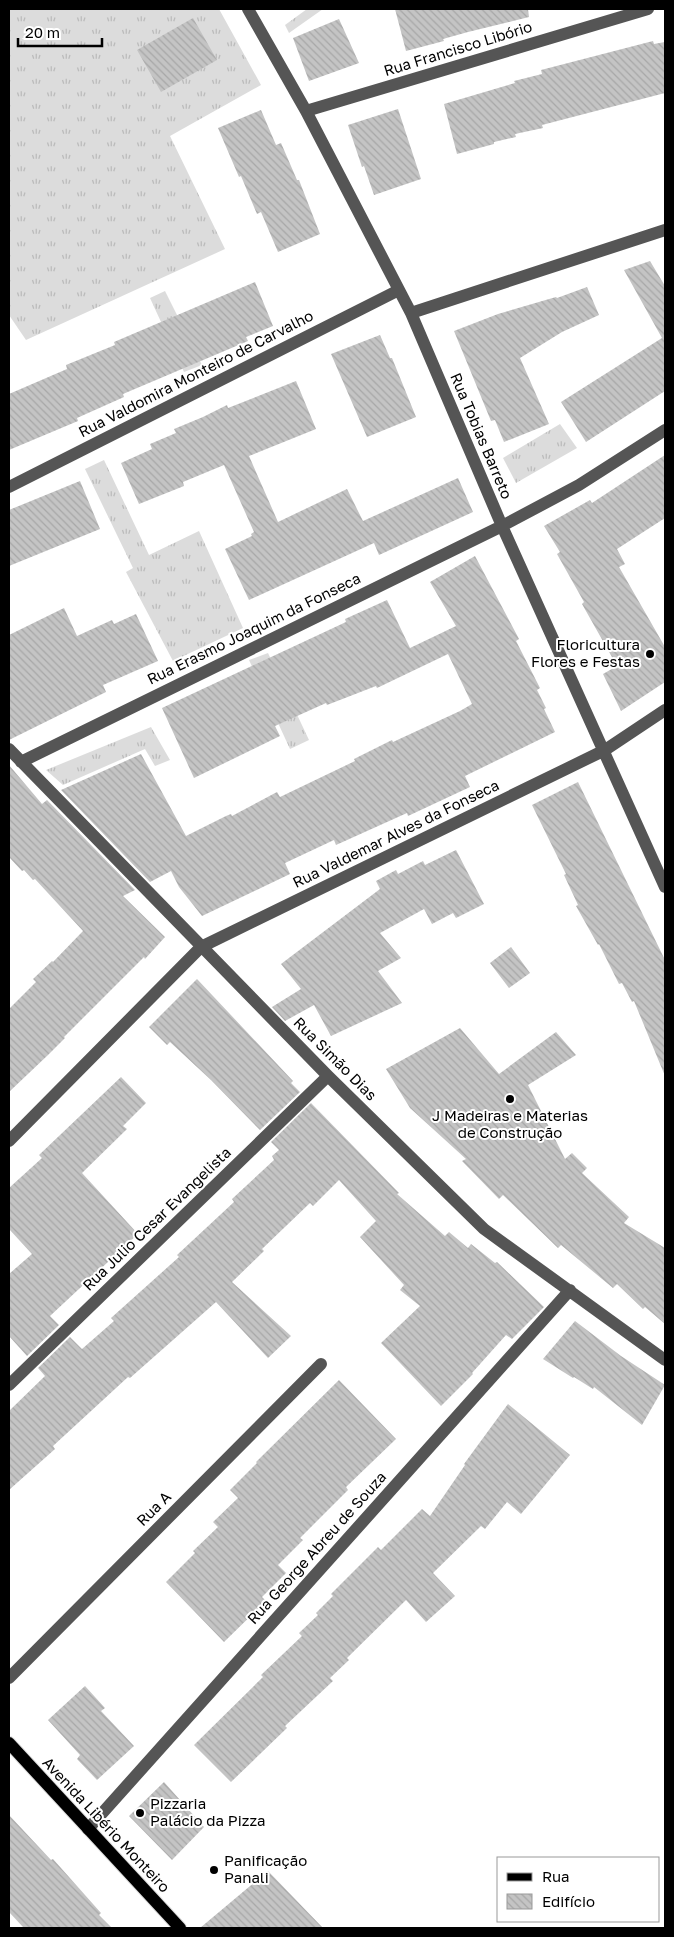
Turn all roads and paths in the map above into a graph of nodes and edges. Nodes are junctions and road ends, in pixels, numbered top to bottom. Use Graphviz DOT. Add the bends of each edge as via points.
graph roads {
  1 [pos="248,9"];
  2 [pos="648,9"];
  3 [pos="306,111"];
  4 [pos="665,230"];
  5 [pos="397,291"];
  6 [pos="410,313"];
  7 [pos="665,430"];
  8 [pos="9,487"];
  9 [pos="502,526"];
  10 [pos="665,710"];
  11 [pos="9,749"];
  12 [pos="605,750"];
  13 [pos="21,762"];
  14 [pos="665,887"];
  15 [pos="202,948"];
  16 [pos="328,1076"];
  17 [pos="9,1141"];
  18 [pos="570,1290"];
  19 [pos="665,1360"];
  20 [pos="322,1364"];
  21 [pos="9,1386"];
  22 [pos="9,1678"];
  23 [pos="9,1743"];
  24 [pos="88,1828"];
  25 [pos="180,1928"];
  1 -- 3 [label="street, Rua Tobias Barreto"];
  2 -- 3 [label="street, Rua Francisco Libório"];
  3 -- 5 [label="street, Rua Tobias Barreto"];
  4 -- 6 [label="street"];
  5 -- 6 [label="street, Rua Tobias Barreto"];
  5 -- 8 [label="street, Rua Valdomira Monteiro de Carvalho"];
  6 -- 9 [label="street, Rua Tobias Barreto"];
  7 -- 9 [label="street, Rua Erasmo Joaquim da Fonseca" via="579,486"];
  9 -- 12 [label="street, Rua Tobias Barreto"];
  9 -- 13 [label="street, Rua Erasmo Joaquim da Fonseca"];
  10 -- 12 [label="street, Rua Valdemar Alves da Fonseca"];
  11 -- 13 [label="street, Rua Simão Dias"];
  12 -- 14 [label="street, Rua Tobias Barreto"];
  12 -- 15 [label="street, Rua Valdemar Alves da Fonseca"];
  13 -- 15 [label="street, Rua Simão Dias"];
  15 -- 16 [label="street, Rua Simão Dias"];
  15 -- 17 [label="street, Rua Valdemar Alves da Fonseca"];
  16 -- 18 [label="street, Rua Simão Dias" via="484,1230"];
  16 -- 21 [label="street, Rua Julio Cesar Evangelista"];
  18 -- 19 [label="street, Rua Simão Dias"];
  18 -- 24 [label="street, Rua George Abreu de Souza"];
  20 -- 22 [label="street, Rua A"];
  23 -- 24 [label="main road, Avenida Libério Monteiro"];
  24 -- 25 [label="main road, Avenida Libério Monteiro"];
}
